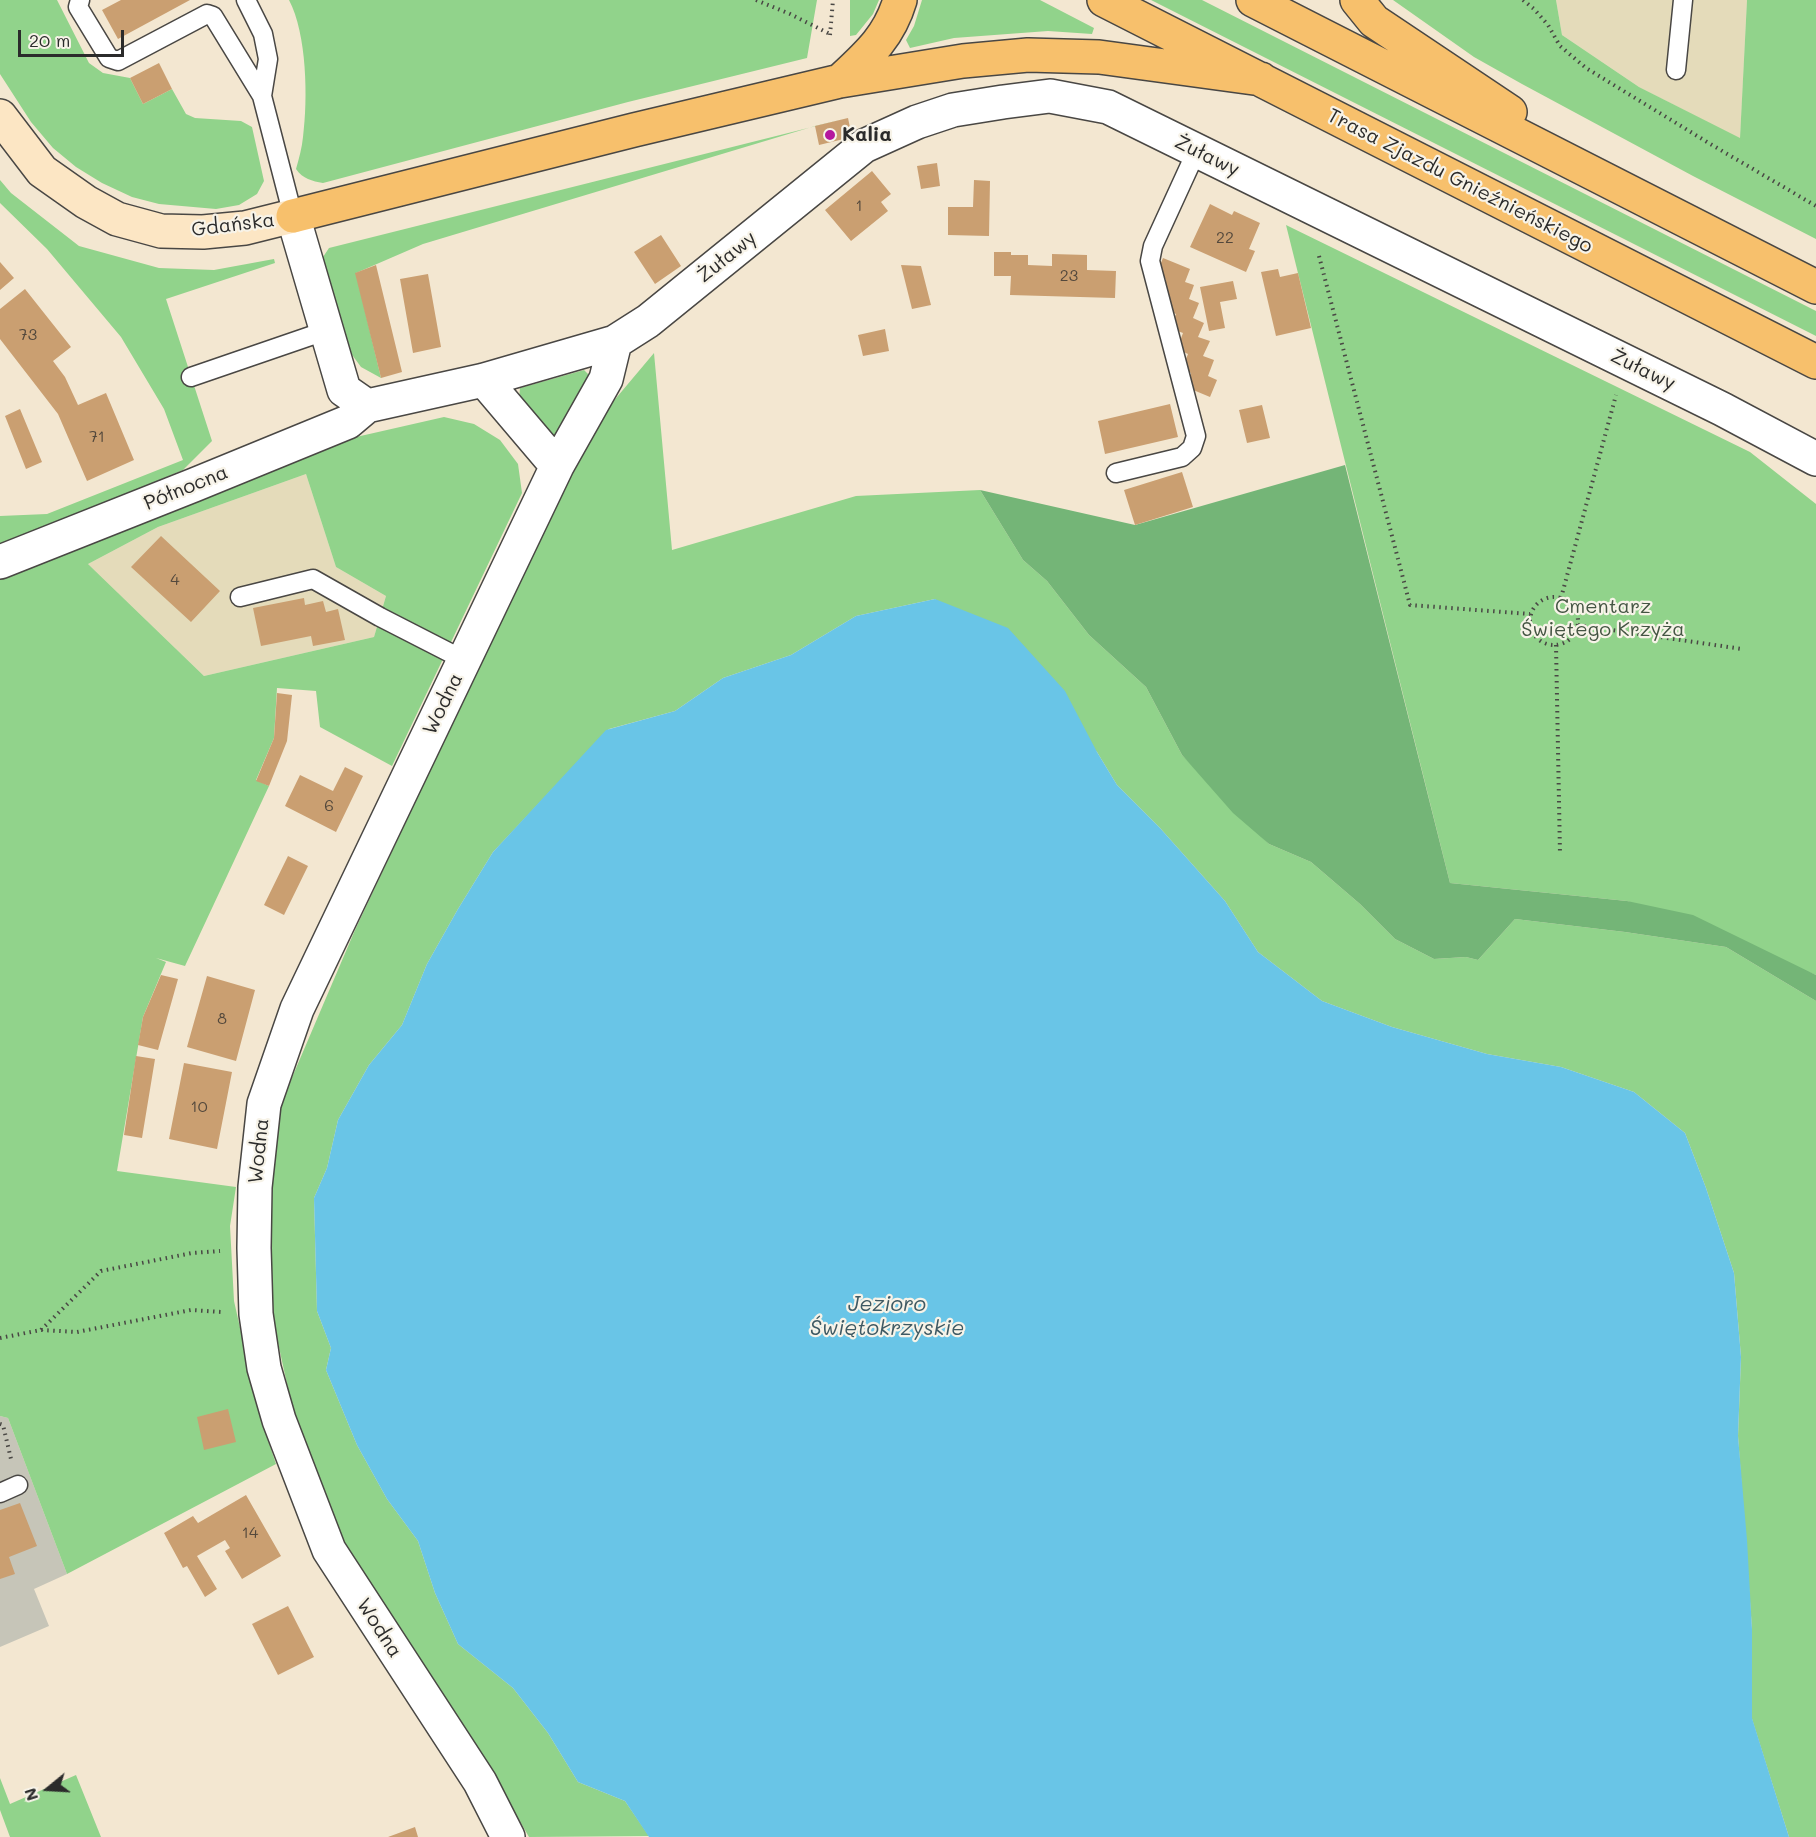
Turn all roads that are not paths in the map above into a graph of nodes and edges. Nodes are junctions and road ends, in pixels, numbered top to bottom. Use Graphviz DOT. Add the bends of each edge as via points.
graph roads {
  1 [pos="80,0"];
  2 [pos="246,0"];
  3 [pos="900,0"];
  4 [pos="1104,0"];
  5 [pos="1253,0"];
  6 [pos="1357,0"];
  7 [pos="1683,0"];
  8 [pos="1676,69"];
  9 [pos="1261,79"];
  10 [pos="840,81"];
  11 [pos="262,96"];
  12 [pos="0,116"];
  13 [pos="1197,150"];
  14 [pos="1618,186"];
  15 [pos="293,216"];
  16 [pos="1816,287"];
  17 [pos="325,331"];
  18 [pos="615,342"];
  19 [pos="1816,362"];
  20 [pos="191,377"];
  21 [pos="484,380"];
  22 [pos="367,406"];
  23 [pos="1816,459"];
  24 [pos="556,466"];
  25 [pos="1116,473"];
  26 [pos="0,562"];
  27 [pos="240,597"];
  28 [pos="464,660"];
  29 [pos="18,1485"];
  30 [pos="0,1493"];
  31 [pos="508,1837"];
  1 -- 11 [label="lane" via="78,7 109,58 118,61 207,14 213,16"];
  2 -- 11 [label="lane" via="263,34 268,59"];
  3 -- 10 [label="main road" via="895,18 875,48"];
  4 -- 9 [label="main road, Trasa Zjazdu Gnieźnieńskiego"];
  5 -- 14 [label="main road"];
  6 -- 14 [label="main road" via="1374,21"];
  7 -- 8 [label="lane"];
  9 -- 10 [label="main road" via="1099,57 1028,56"];
  9 -- 19 [label="main road, Trasa Zjazdu Gnieźnieńskiego"];
  10 -- 15 [label="main road"];
  11 -- 15 [label="lane"];
  12 -- 15 [label="street, Gdańska" via="42,171 117,219 162,231 203,232 245,228"];
  13 -- 18 [label="street, Żuławy" via="1108,107 1050,96 953,110 864,146 648,321"];
  13 -- 23 [label="street, Żuławy"];
  13 -- 25 [label="lane" via="1150,261 1196,436 1192,448 1182,457"];
  14 -- 16 [label="main road"];
  15 -- 17 [label="street"];
  17 -- 20 [label="lane"];
  17 -- 22 [label="street" via="344,390"];
  18 -- 21 [label="street, Żuławy"];
  18 -- 24 [label="street, Wodna" via="606,379"];
  21 -- 22 [label="street, Żuławy"];
  21 -- 24 [label="street"];
  22 -- 26 [label="street, Północna" via="348,422"];
  24 -- 28 [label="street, Wodna"];
  27 -- 28 [label="lane" via="313,579"];
  28 -- 31 [label="street, Wodna" via="297,1010 264,1104 255,1187 256,1314 264,1368 279,1420 329,1550 480,1782"];
  29 -- 30 [label="lane"];
}
